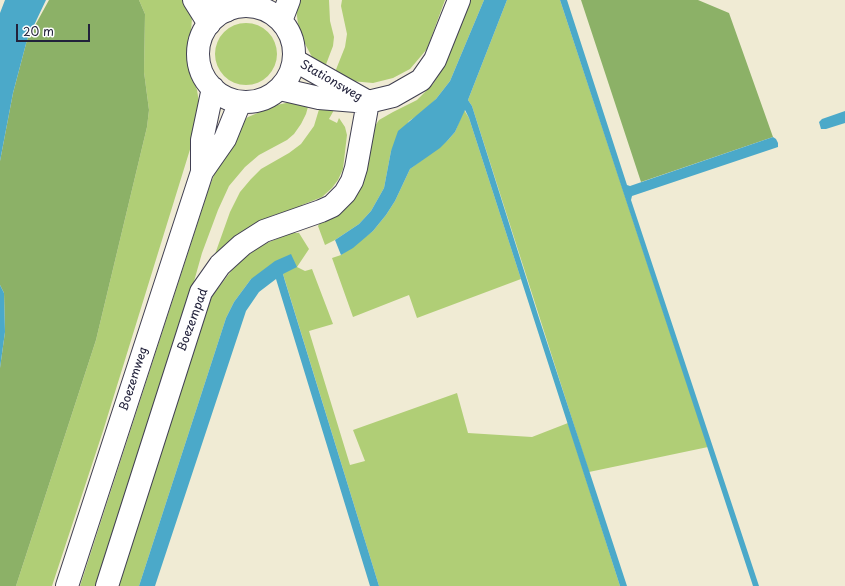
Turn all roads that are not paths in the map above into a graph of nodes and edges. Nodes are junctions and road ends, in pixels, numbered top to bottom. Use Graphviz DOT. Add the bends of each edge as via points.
graph roads {
  1 [pos="194,0"];
  2 [pos="289,0"];
  3 [pos="459,0"];
  4 [pos="256,4"];
  5 [pos="217,12"];
  6 [pos="281,21"];
  7 [pos="294,60"];
  8 [pos="213,88"];
  9 [pos="280,89"];
  10 [pos="240,102"];
  11 [pos="368,102"];
  12 [pos="202,172"];
  13 [pos="66,586"];
  14 [pos="107,586"];
  1 -- 5 [label="street"];
  2 -- 6 [label="street"];
  3 -- 11 [label="street, Stationsweg" via="435,60 421,80 393,96"];
  4 -- 5 [label="street"];
  4 -- 6 [label="street"];
  5 -- 8 [label="street" via="202,36 199,50 204,77"];
  6 -- 7 [label="street" via="289,32 294,46"];
  7 -- 9 [label="street" via="290,75"];
  7 -- 11 [label="street, Stationsweg"];
  8 -- 10 [label="street" via="225,97"];
  8 -- 12 [label="street, Boezemweg" via="202,140"];
  9 -- 10 [label="street" via="268,97"];
  9 -- 11 [label="street, Stationsweg" via="319,98"];
  10 -- 12 [label="street, Boezemweg" via="226,139"];
  11 -- 14 [label="street, Boezempad" via="356,168 345,193 332,206 264,231 242,245 220,265 201,292"];
  12 -- 13 [label="street, Boezemweg"];
}
